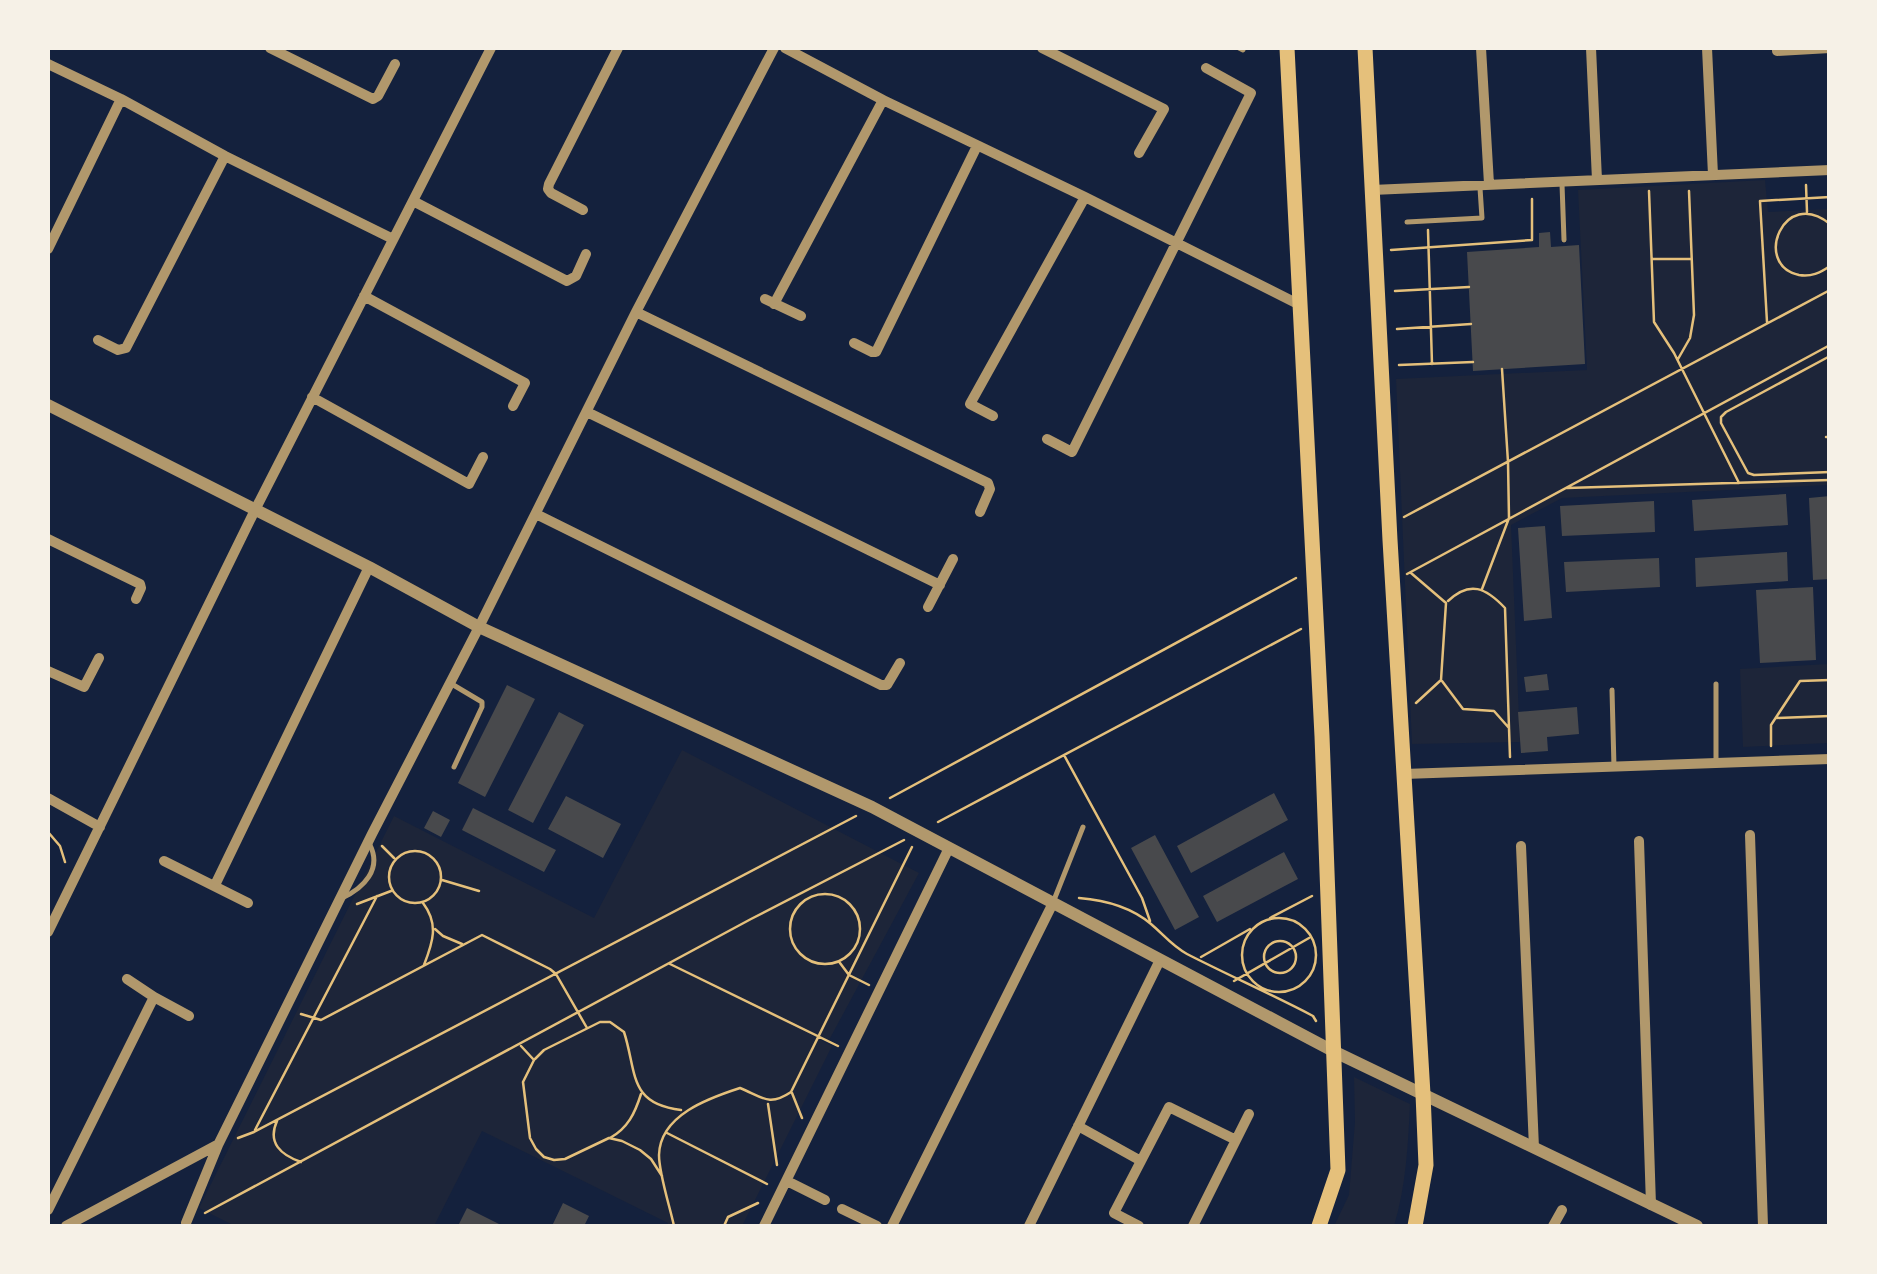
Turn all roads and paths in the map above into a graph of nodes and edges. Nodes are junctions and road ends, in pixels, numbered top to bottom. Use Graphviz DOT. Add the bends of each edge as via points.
graph roads {
  1 [pos="270,48"];
  2 [pos="490,48"];
  3 [pos="618,48"];
  4 [pos="774,48"];
  5 [pos="785,48"];
  6 [pos="1042,48"];
  7 [pos="1287,48"];
  8 [pos="1365,48"];
  9 [pos="1482,48"];
  10 [pos="1591,48"];
  11 [pos="1707,48"];
  12 [pos="1777,48"];
  13 [pos="1830,48"];
  14 [pos="48,64"];
  15 [pos="396,64"];
  16 [pos="1206,68"];
  17 [pos="121,99"];
  18 [pos="882,100"];
  19 [pos="977,146"];
  20 [pos="1139,154"];
  21 [pos="225,156"];
  22 [pos="1830,170"];
  23 [pos="1805,171"];
  24 [pos="1713,174"];
  25 [pos="1689,176"];
  26 [pos="1648,177"];
  27 [pos="1597,180"];
  28 [pos="1562,181"];
  29 [pos="1531,183"];
  30 [pos="1485,185"];
  31 [pos="1372,190"];
  32 [pos="1085,197"];
  33 [pos="1830,197"];
  34 [pos="1806,198"];
  35 [pos="412,201"];
  36 [pos="583,210"];
  37 [pos="1807,214"];
  38 [pos="1427,221"];
  39 [pos="1407,222"];
  40 [pos="1830,224"];
  41 [pos="393,239"];
  42 [pos="1564,240"];
  43 [pos="1176,242"];
  44 [pos="1428,247"];
  45 [pos="48,249"];
  46 [pos="1376,251"];
  47 [pos="586,254"];
  48 [pos="1692,259"];
  49 [pos="1651,260"];
  50 [pos="1830,266"];
  51 [pos="1468,287"];
  52 [pos="1430,289"];
  53 [pos="1830,290"];
  54 [pos="1378,292"];
  55 [pos="364,296"];
  56 [pos="1300,305"];
  57 [pos="636,312"];
  58 [pos="801,316"];
  59 [pos="1470,324"];
  60 [pos="1767,324"];
  61 [pos="1431,327"];
  62 [pos="1380,330"];
  63 [pos="98,340"];
  64 [pos="854,343"];
  65 [pos="1830,345"];
  66 [pos="1815,354"];
  67 [pos="1830,356"];
  68 [pos="1677,361"];
  69 [pos="1473,362"];
  70 [pos="1819,362"];
  71 [pos="1432,364"];
  72 [pos="1381,366"];
  73 [pos="1502,369"];
  74 [pos="1681,369"];
  75 [pos="312,397"];
  76 [pos="48,405"];
  77 [pos="513,406"];
  78 [pos="587,412"];
  79 [pos="1704,413"];
  80 [pos="993,416"];
  81 [pos="1721,417"];
  82 [pos="1046,439"];
  83 [pos="483,457"];
  84 [pos="1508,462"];
  85 [pos="1830,472"];
  86 [pos="1830,480"];
  87 [pos="1740,483"];
  88 [pos="1565,488"];
  89 [pos="255,510"];
  90 [pos="980,512"];
  91 [pos="536,514"];
  92 [pos="1508,518"];
  93 [pos="1390,525"];
  94 [pos="48,538"];
  95 [pos="1391,555"];
  96 [pos="953,559"];
  97 [pos="369,567"];
  98 [pos="1313,568"];
  99 [pos="1411,572"];
  100 [pos="1393,582"];
  101 [pos="940,585"];
  102 [pos="1482,589"];
  103 [pos="136,599"];
  104 [pos="1446,602"];
  105 [pos="928,607"];
  106 [pos="1316,621"];
  107 [pos="480,628"];
  108 [pos="98,658"];
  109 [pos="900,663"];
  110 [pos="48,671"];
  111 [pos="1441,680"];
  112 [pos="1830,680"];
  113 [pos="450,684"];
  114 [pos="1716,684"];
  115 [pos="1612,690"];
  116 [pos="1401,716"];
  117 [pos="1830,716"];
  118 [pos="1775,718"];
  119 [pos="1509,728"];
  120 [pos="1064,755"];
  121 [pos="1830,758"];
  122 [pos="1771,761"];
  123 [pos="1716,763"];
  124 [pos="1614,766"];
  125 [pos="454,767"];
  126 [pos="1511,770"];
  127 [pos="1404,774"];
  128 [pos="48,798"];
  129 [pos="872,808"];
  130 [pos="100,827"];
  131 [pos="1083,827"];
  132 [pos="48,832"];
  133 [pos="919,832"];
  134 [pos="1750,834"];
  135 [pos="1639,841"];
  136 [pos="1521,846"];
  137 [pos="949,848"];
  138 [pos="164,860"];
  139 [pos="440,880"];
  140 [pos="72,882"];
  141 [pos="215,885"];
  142 [pos="1326,888"];
  143 [pos="392,890"];
  144 [pos="807,890"];
  145 [pos="479,891"];
  146 [pos="378,896"];
  147 [pos="810,897"];
  148 [pos="422,902"];
  149 [pos="248,903"];
  150 [pos="1053,903"];
  151 [pos="332,914"];
  152 [pos="1150,923"];
  153 [pos="1261,923"];
  154 [pos="434,928"];
  155 [pos="48,932"];
  156 [pos="1311,936"];
  157 [pos="465,944"];
  158 [pos="1294,946"];
  159 [pos="1198,959"];
  160 [pos="1160,960"];
  161 [pos="840,962"];
  162 [pos="1265,962"];
  163 [pos="668,964"];
  164 [pos="424,966"];
  165 [pos="1178,970"];
  166 [pos="556,974"];
  167 [pos="1247,974"];
  168 [pos="848,975"];
  169 [pos="1238,978"];
  170 [pos="127,979"];
  171 [pos="1263,989"];
  172 [pos="880,990"];
  173 [pos="1217,990"];
  174 [pos="154,997"];
  175 [pos="285,1009"];
  176 [pos="578,1013"];
  177 [pos="190,1016"];
  178 [pos="314,1018"];
  179 [pos="587,1028"];
  180 [pos="819,1036"];
  181 [pos="519,1045"];
  182 [pos="850,1051"];
  183 [pos="1333,1052"];
  184 [pos="534,1060"];
  185 [pos="791,1092"];
  186 [pos="641,1094"];
  187 [pos="1423,1094"];
  188 [pos="768,1101"];
  189 [pos="684,1111"];
  190 [pos="1250,1114"];
  191 [pos="277,1120"];
  192 [pos="1078,1126"];
  193 [pos="254,1132"];
  194 [pos="668,1132"];
  195 [pos="809,1135"];
  196 [pos="609,1138"];
  197 [pos="1236,1140"];
  198 [pos="218,1144"];
  199 [pos="1534,1148"];
  200 [pos="1141,1160"];
  201 [pos="302,1162"];
  202 [pos="663,1177"];
  203 [pos="784,1186"];
  204 [pos="824,1200"];
  205 [pos="1651,1204"];
  206 [pos="842,1208"];
  207 [pos="48,1210"];
  208 [pos="1562,1210"];
  209 [pos="66,1226"];
  210 [pos="186,1226"];
  211 [pos="674,1226"];
  212 [pos="724,1226"];
  213 [pos="764,1226"];
  214 [pos="877,1226"];
  215 [pos="892,1226"];
  216 [pos="1028,1226"];
  217 [pos="1140,1226"];
  218 [pos="1193,1226"];
  219 [pos="1319,1226"];
  220 [pos="1414,1226"];
  221 [pos="1553,1226"];
  222 [pos="1696,1226"];
  223 [pos="1763,1226"];
  1 -- 15 [label="street" via="373,99"];
  2 -- 35 [label="street"];
  3 -- 36 [label="street" via="549,184 551,193"];
  4 -- 57 [label="street"];
  5 -- 18 [label="street"];
  6 -- 20 [label="street" via="1164,109"];
  7 -- 56 [label="main road"];
  8 -- 31 [label="main road"];
  9 -- 30 [label="street"];
  10 -- 27 [label="street"];
  11 -- 24 [label="street"];
  12 -- 13 [label="street"];
  14 -- 17 [label="street"];
  16 -- 43 [label="street" via="1252,93"];
  17 -- 21 [label="street"];
  17 -- 45 [label="street"];
  18 -- 19 [label="street"];
  18 -- 58 [label="street" via="770,301"];
  19 -- 32 [label="street"];
  19 -- 64 [label="street" via="876,352"];
  21 -- 41 [label="street"];
  21 -- 63 [label="street" via="126,348"];
  22 -- 23 [label="street"];
  23 -- 24 [label="street"];
  23 -- 34 [label="path"];
  24 -- 25 [label="street"];
  25 -- 26 [label="street"];
  25 -- 48 [label="path"];
  26 -- 27 [label="street"];
  26 -- 49 [label="path"];
  27 -- 28 [label="street"];
  28 -- 29 [label="street"];
  28 -- 42 [label="lane"];
  29 -- 30 [label="street"];
  29 -- 44 [label="path" via="1532,240"];
  30 -- 31 [label="street"];
  30 -- 38 [label="lane" via="1482,218"];
  31 -- 46 [label="main road"];
  32 -- 43 [label="street"];
  32 -- 80 [label="street" via="970,404"];
  33 -- 34 [label="path"];
  34 -- 37 [label="path"];
  34 -- 60 [label="path" via="1760,201"];
  35 -- 41 [label="street"];
  35 -- 47 [label="street" via="567,281"];
  37 -- 40 [label="path"];
  37 -- 50 [label="path" via="1781,228 1778,257 1801,276"];
  38 -- 39 [label="lane"];
  38 -- 44 [label="path"];
  41 -- 55 [label="street"];
  43 -- 56 [label="street"];
  43 -- 82 [label="street" via="1072,452"];
  44 -- 46 [label="path"];
  44 -- 52 [label="path"];
  46 -- 54 [label="main road"];
  48 -- 49 [label="path"];
  48 -- 68 [label="path" via="1692,326"];
  49 -- 68 [label="path" via="1654,322"];
  51 -- 52 [label="path"];
  52 -- 54 [label="path"];
  52 -- 61 [label="path"];
  53 -- 60 [label="path"];
  54 -- 62 [label="main road"];
  55 -- 75 [label="street"];
  55 -- 77 [label="street" via="525,383"];
  56 -- 98 [label="main road"];
  57 -- 78 [label="street"];
  57 -- 90 [label="street" via="988,483"];
  59 -- 61 [label="path"];
  60 -- 74 [label="path"];
  61 -- 62 [label="path"];
  61 -- 71 [label="path"];
  62 -- 72 [label="main road"];
  65 -- 66 [label="path"];
  66 -- 70 [label="path"];
  66 -- 79 [label="path"];
  67 -- 70 [label="path"];
  68 -- 74 [label="path"];
  69 -- 71 [label="path"];
  70 -- 81 [label="path"];
  71 -- 72 [label="path"];
  72 -- 93 [label="main road"];
  73 -- 84 [label="path"];
  74 -- 79 [label="path"];
  74 -- 84 [label="path"];
  75 -- 83 [label="street" via="469,484"];
  75 -- 89 [label="street"];
  76 -- 89 [label="street"];
  78 -- 91 [label="street"];
  78 -- 101 [label="street"];
  79 -- 81 [label="path"];
  79 -- 87 [label="path"];
  79 -- 88 [label="path"];
  81 -- 85 [label="path" via="1748,472"];
  84 -- 92 [label="path"];
  84 -- 93 [label="path"];
  86 -- 87 [label="path"];
  87 -- 88 [label="path"];
  88 -- 92 [label="path"];
  89 -- 97 [label="street"];
  89 -- 130 [label="street"];
  91 -- 107 [label="street"];
  91 -- 109 [label="street" via="882,685"];
  92 -- 99 [label="path"];
  92 -- 102 [label="path"];
  93 -- 95 [label="main road"];
  94 -- 103 [label="street" via="140,584"];
  95 -- 99 [label="path"];
  95 -- 100 [label="main road"];
  96 -- 101 [label="street"];
  97 -- 107 [label="street"];
  97 -- 141 [label="street"];
  98 -- 106 [label="main road"];
  98 -- 129 [label="path"];
  99 -- 100 [label="path"];
  99 -- 104 [label="path"];
  100 -- 116 [label="main road"];
  101 -- 105 [label="street"];
  102 -- 104 [label="path" via="1469,588"];
  102 -- 119 [label="path" via="1505,608"];
  104 -- 111 [label="path"];
  106 -- 120 [label="path"];
  106 -- 142 [label="main road"];
  107 -- 113 [label="street"];
  107 -- 129 [label="street"];
  108 -- 110 [label="street" via="84,687"];
  111 -- 116 [label="path"];
  111 -- 119 [label="path" via="1464,709 1494,712"];
  112 -- 118 [label="path" via="1800,681"];
  113 -- 125 [label="lane" via="482,702"];
  113 -- 151 [label="street"];
  114 -- 123 [label="lane"];
  115 -- 124 [label="lane"];
  116 -- 127 [label="main road"];
  117 -- 118 [label="path"];
  118 -- 122 [label="path"];
  119 -- 126 [label="path"];
  120 -- 133 [label="path"];
  120 -- 152 [label="path"];
  121 -- 122 [label="street"];
  122 -- 123 [label="street"];
  123 -- 124 [label="street"];
  124 -- 126 [label="street"];
  126 -- 127 [label="street"];
  127 -- 187 [label="main road"];
  128 -- 130 [label="street"];
  129 -- 133 [label="street"];
  129 -- 166 [label="path"];
  130 -- 140 [label="street"];
  131 -- 150 [label="lane"];
  132 -- 140 [label="path"];
  133 -- 137 [label="street"];
  133 -- 144 [label="path"];
  133 -- 168 [label="path"];
  134 -- 223 [label="street"];
  135 -- 205 [label="street"];
  136 -- 199 [label="street"];
  137 -- 150 [label="street"];
  137 -- 172 [label="street"];
  138 -- 141 [label="street"];
  139 -- 143 [label="path" via="434,859 410,851 391,866"];
  139 -- 145 [label="path"];
  139 -- 148 [label="path"];
  140 -- 155 [label="street"];
  141 -- 149 [label="street"];
  142 -- 153 [label="path"];
  142 -- 183 [label="main road"];
  143 -- 146 [label="path"];
  143 -- 148 [label="path" via="406,901"];
  144 -- 147 [label="path"];
  144 -- 163 [label="path"];
  146 -- 151 [label="path"];
  146 -- 178 [label="path"];
  147 -- 161 [label="path" via="831,894 857,914 860,936"];
  147 -- 161 [label="path" via="792,915 790,939 816,964"];
  148 -- 154 [label="path"];
  150 -- 152 [label="path" via="1098,899"];
  150 -- 160 [label="street"];
  150 -- 215 [label="street"];
  151 -- 175 [label="street"];
  152 -- 159 [label="path"];
  153 -- 156 [label="path" via="1286,919"];
  153 -- 159 [label="path"];
  153 -- 167 [label="path" via="1242,951"];
  154 -- 157 [label="path"];
  154 -- 164 [label="path"];
  156 -- 158 [label="path"];
  156 -- 171 [label="path" via="1317,955 1308,979 1286,992"];
  157 -- 164 [label="path"];
  157 -- 166 [label="path" via="482,935"];
  158 -- 162 [label="path"];
  158 -- 162 [label="path" via="1274,941"];
  158 -- 162 [label="path" via="1291,969 1274,972"];
  159 -- 165 [label="path"];
  159 -- 169 [label="path"];
  160 -- 165 [label="street"];
  160 -- 192 [label="street"];
  161 -- 168 [label="path"];
  162 -- 167 [label="path"];
  163 -- 176 [label="path"];
  163 -- 180 [label="path"];
  164 -- 178 [label="path"];
  165 -- 173 [label="street"];
  166 -- 176 [label="path"];
  166 -- 191 [label="path"];
  167 -- 169 [label="path"];
  167 -- 171 [label="path"];
  168 -- 172 [label="path"];
  168 -- 180 [label="path"];
  169 -- 171 [label="path"];
  169 -- 173 [label="path"];
  170 -- 174 [label="street"];
  171 -- 183 [label="path" via="1312,1016"];
  172 -- 182 [label="street"];
  173 -- 183 [label="street"];
  174 -- 177 [label="street"];
  174 -- 207 [label="street"];
  175 -- 178 [label="path"];
  175 -- 198 [label="street"];
  176 -- 179 [label="path"];
  176 -- 181 [label="path"];
  178 -- 193 [label="path"];
  179 -- 184 [label="path"];
  179 -- 186 [label="path" via="610,1022 624,1032"];
  180 -- 182 [label="path"];
  180 -- 185 [label="path"];
  181 -- 184 [label="path"];
  181 -- 201 [label="path"];
  182 -- 195 [label="street"];
  183 -- 187 [label="street"];
  183 -- 219 [label="main road" via="1338,1170"];
  184 -- 196 [label="path" via="523,1082 536,1149 554,1160"];
  185 -- 188 [label="path"];
  185 -- 195 [label="path"];
  186 -- 189 [label="path"];
  186 -- 196 [label="path" via="630,1122"];
  187 -- 199 [label="street"];
  187 -- 220 [label="main road" via="1426,1165"];
  188 -- 189 [label="path" via="740,1088"];
  188 -- 203 [label="path"];
  189 -- 194 [label="path"];
  190 -- 197 [label="street"];
  191 -- 193 [label="path"];
  191 -- 201 [label="path" via="274,1142"];
  192 -- 200 [label="street"];
  192 -- 216 [label="street"];
  193 -- 198 [label="path"];
  194 -- 202 [label="path" via="659,1156"];
  194 -- 203 [label="path"];
  195 -- 203 [label="street"];
  196 -- 202 [label="path" via="640,1150"];
  197 -- 200 [label="street" via="1169,1106"];
  197 -- 218 [label="street"];
  198 -- 209 [label="street"];
  198 -- 210 [label="street"];
  199 -- 205 [label="street"];
  200 -- 217 [label="street" via="1114,1212"];
  201 -- 210 [label="path"];
  202 -- 211 [label="path"];
  203 -- 204 [label="street"];
  203 -- 212 [label="path" via="728,1217"];
  203 -- 213 [label="street"];
  205 -- 222 [label="street"];
  206 -- 214 [label="street"];
  208 -- 221 [label="street"];
}
